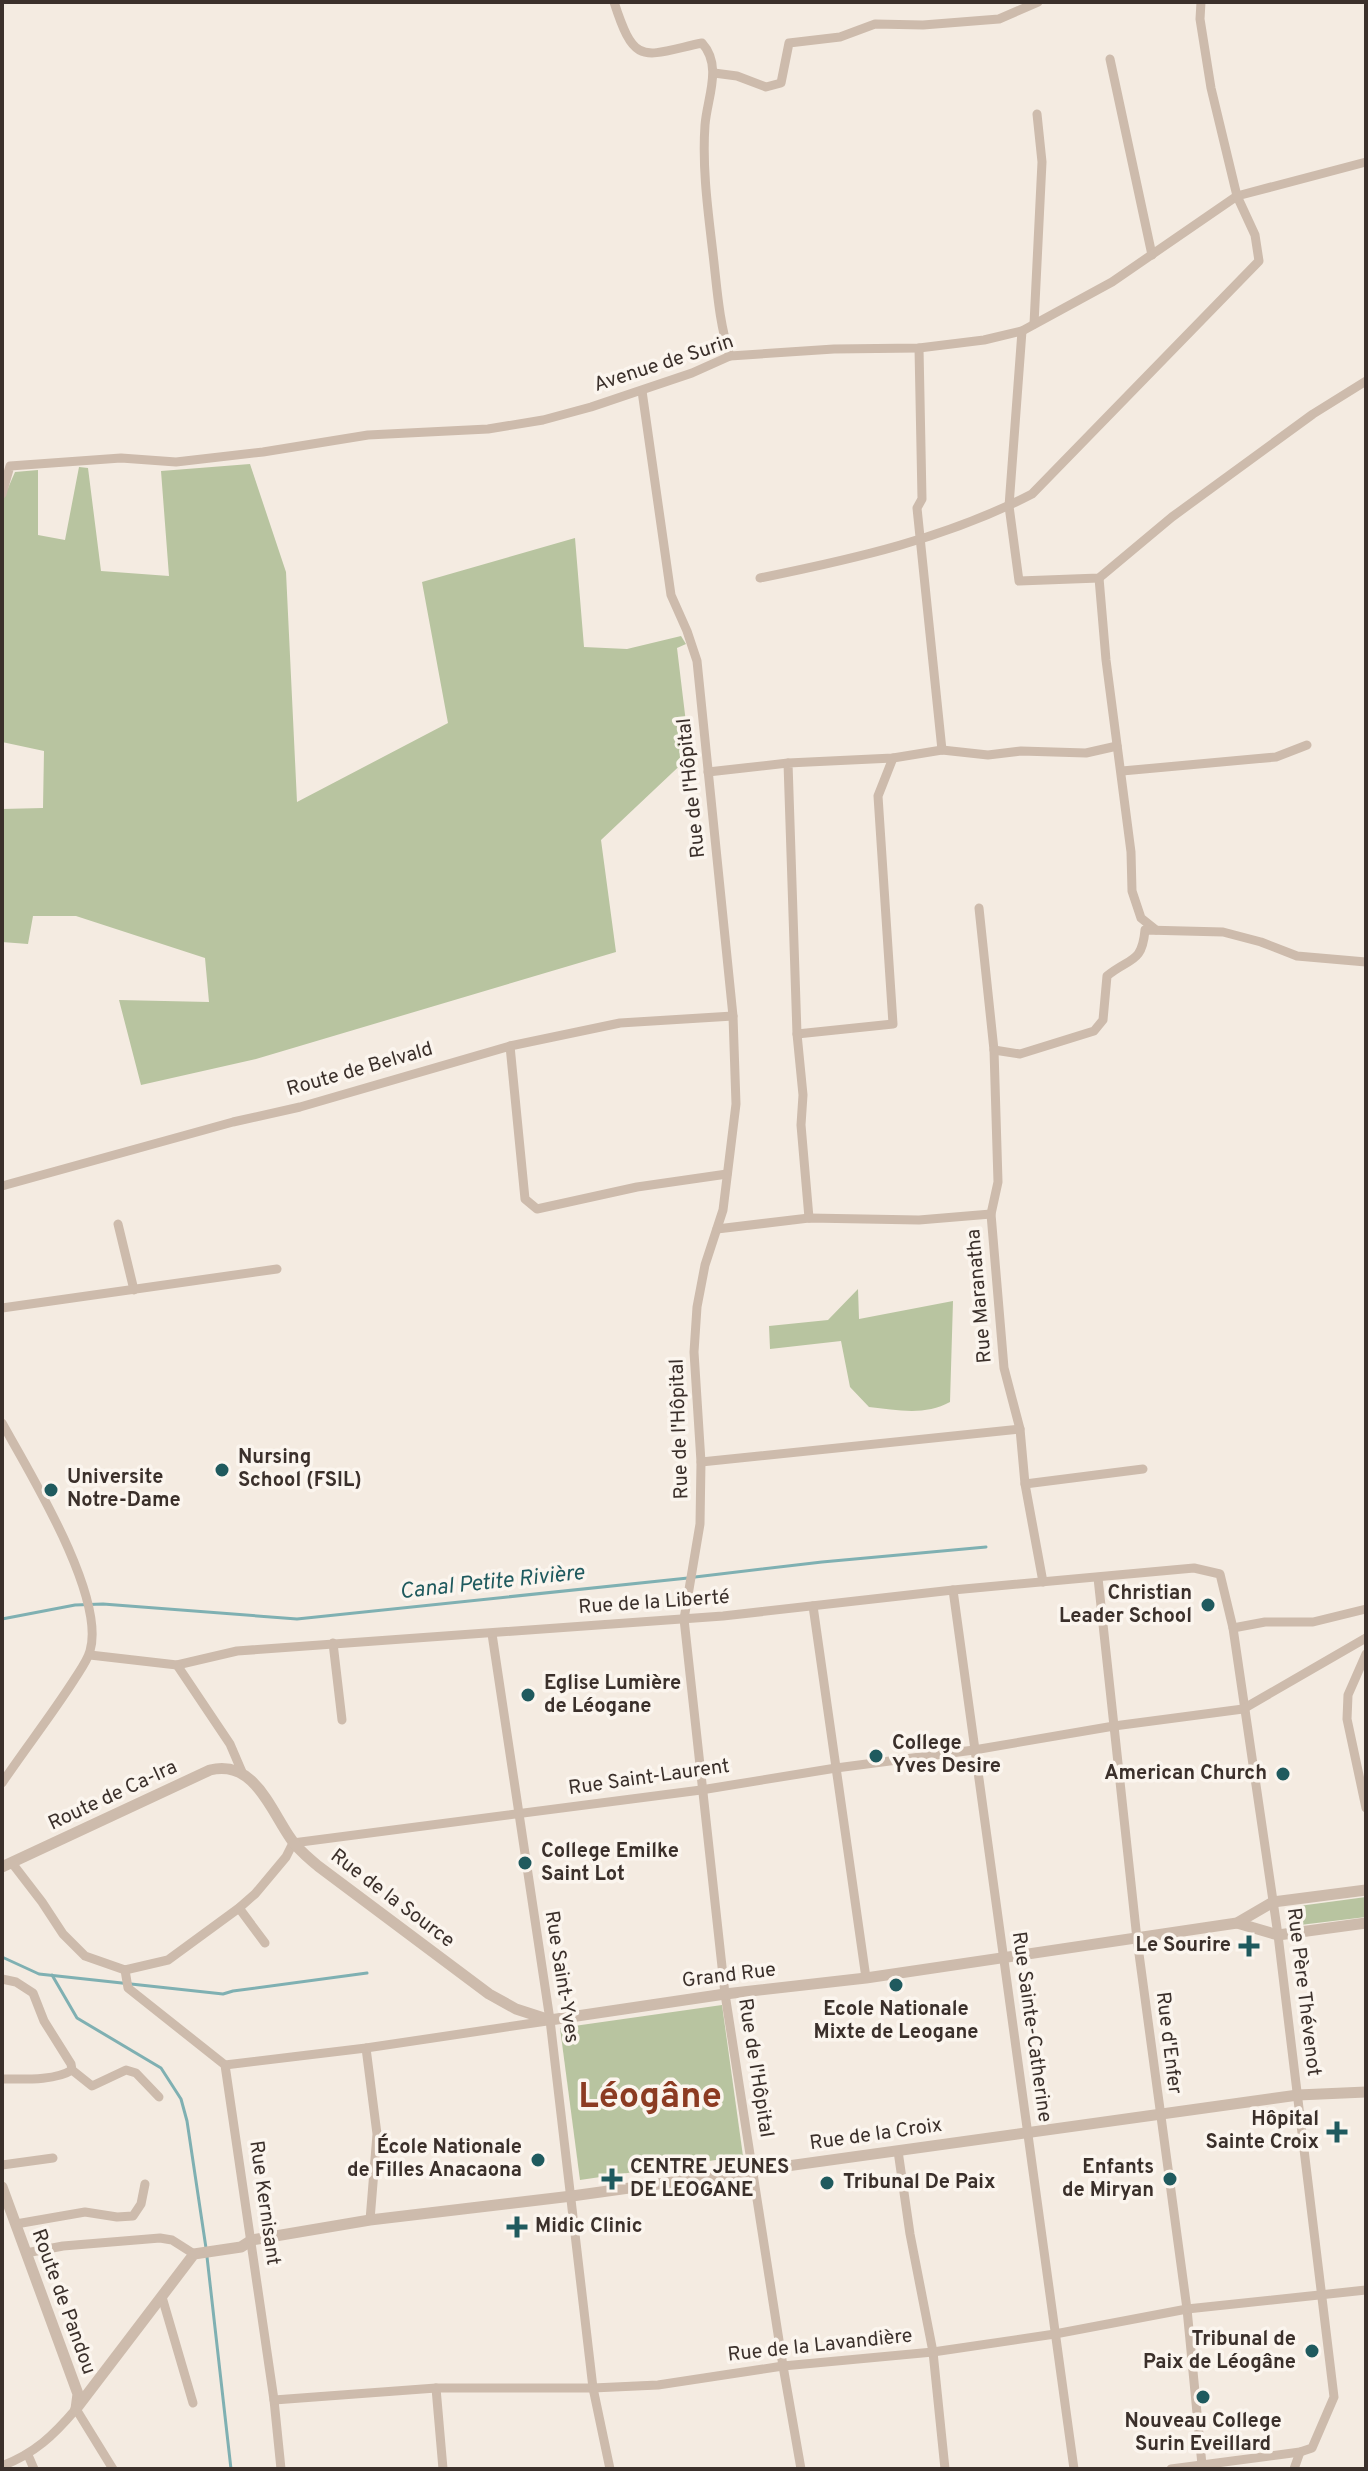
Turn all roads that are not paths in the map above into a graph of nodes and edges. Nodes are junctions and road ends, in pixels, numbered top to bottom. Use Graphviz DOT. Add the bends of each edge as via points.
graph roads {
  1 [pos="614,2"];
  2 [pos="1038,2"];
  3 [pos="1201,2"];
  4 [pos="1110,59"];
  5 [pos="714,73"];
  6 [pos="1037,114"];
  7 [pos="1366,162"];
  8 [pos="1237,196"];
  9 [pos="1152,255"];
  10 [pos="1034,324"];
  11 [pos="1022,331"];
  12 [pos="919,348"];
  13 [pos="730,356"];
  14 [pos="1366,381"];
  15 [pos="642,391"];
  16 [pos="2,494"];
  17 [pos="1009,506"];
  18 [pos="920,541"];
  19 [pos="760,578"];
  20 [pos="1099,578"];
  21 [pos="1307,745"];
  22 [pos="1117,746"];
  23 [pos="942,750"];
  24 [pos="893,758"];
  25 [pos="788,763"];
  26 [pos="1122,771"];
  27 [pos="708,772"];
  28 [pos="979,908"];
  29 [pos="1156,930"];
  30 [pos="1366,962"];
  31 [pos="733,1016"];
  32 [pos="797,1034"];
  33 [pos="510,1046"];
  34 [pos="994,1050"];
  35 [pos="727,1174"];
  36 [pos="2,1186"];
  37 [pos="991,1214"];
  38 [pos="809,1218"];
  39 [pos="118,1224"];
  40 [pos="717,1229"];
  41 [pos="277,1269"];
  42 [pos="134,1290"];
  43 [pos="2,1308"];
  44 [pos="2,1423"];
  45 [pos="1020,1429"];
  46 [pos="701,1462"];
  47 [pos="1143,1469"];
  48 [pos="1025,1484"];
  49 [pos="1220,1574"];
  50 [pos="1098,1578"];
  51 [pos="1043,1582"];
  52 [pos="953,1590"];
  53 [pos="813,1606"];
  54 [pos="1366,1609"];
  55 [pos="684,1619"];
  56 [pos="1233,1628"];
  57 [pos="492,1634"];
  58 [pos="1366,1638"];
  59 [pos="333,1643"];
  60 [pos="1366,1654"];
  61 [pos="90,1655"];
  62 [pos="177,1665"];
  63 [pos="1243,1709"];
  64 [pos="342,1720"];
  65 [pos="1114,1726"];
  66 [pos="974,1750"];
  67 [pos="836,1768"];
  68 [pos="242,1772"];
  69 [pos="2,1783"];
  70 [pos="701,1790"];
  71 [pos="1366,1808"];
  72 [pos="517,1815"];
  73 [pos="293,1843"];
  74 [pos="7,1865"];
  75 [pos="1366,1890"];
  76 [pos="1273,1902"];
  77 [pos="239,1908"];
  78 [pos="1237,1923"];
  79 [pos="1366,1924"];
  80 [pos="1278,1935"];
  81 [pos="1137,1939"];
  82 [pos="265,1943"];
  83 [pos="1003,1957"];
  84 [pos="125,1970"];
  85 [pos="866,1978"];
  86 [pos="2,1979"];
  87 [pos="725,1994"];
  88 [pos="550,2020"];
  89 [pos="366,2048"];
  90 [pos="225,2065"];
  91 [pos="72,2070"];
  92 [pos="2,2079"];
  93 [pos="1366,2092"];
  94 [pos="1298,2095"];
  95 [pos="159,2097"];
  96 [pos="1159,2115"];
  97 [pos="1027,2133"];
  98 [pos="898,2151"];
  99 [pos="53,2158"];
  100 [pos="2,2165"];
  101 [pos="753,2170"];
  102 [pos="145,2184"];
  103 [pos="2,2187"];
  104 [pos="572,2196"];
  105 [pos="10,2217"];
  106 [pos="370,2220"];
  107 [pos="252,2240"];
  108 [pos="26,2253"];
  109 [pos="203,2253"];
  110 [pos="1366,2290"];
  111 [pos="1323,2294"];
  112 [pos="162,2297"];
  113 [pos="1187,2309"];
  114 [pos="1055,2334"];
  115 [pos="933,2352"];
  116 [pos="783,2366"];
  117 [pos="436,2388"];
  118 [pos="593,2388"];
  119 [pos="274,2400"];
  120 [pos="193,2403"];
  121 [pos="76,2409"];
  122 [pos="1300,2452"];
  123 [pos="28,2455"];
  124 [pos="1202,2465"];
  125 [pos="2,2466"];
  126 [pos="34,2469"];
  127 [pos="113,2469"];
  128 [pos="281,2469"];
  129 [pos="443,2469"];
  130 [pos="610,2469"];
  131 [pos="801,2469"];
  132 [pos="945,2469"];
  133 [pos="1074,2469"];
  134 [pos="1171,2469"];
  135 [pos="1294,2469"];
  1 -- 5 [label="street" via="624,34 636,49 649,55 702,43"];
  2 -- 5 [label="street" via="999,19 875,24 840,37 789,43 781,83 766,87"];
  3 -- 8 [label="street" via="1211,88"];
  4 -- 9 [label="street"];
  5 -- 13 [label="street" via="704,153 720,314"];
  6 -- 10 [label="street" via="1042,162"];
  7 -- 8 [label="street, Avenue de Surin"];
  8 -- 9 [label="street, Avenue de Surin"];
  8 -- 17 [label="street" via="1255,235 1259,261 1032,494"];
  9 -- 10 [label="street, Avenue de Surin"];
  10 -- 11 [label="street, Avenue de Surin"];
  11 -- 12 [label="street, Avenue de Surin"];
  11 -- 17 [label="street"];
  12 -- 13 [label="street, Avenue de Surin"];
  12 -- 18 [label="street"];
  13 -- 15 [label="street, Avenue de Surin"];
  14 -- 20 [label="street" via="1172,517"];
  15 -- 16 [label="street, Avenue de Surin" via="543,420 488,429 368,435 176,462 121,458 10,466"];
  15 -- 27 [label="street, Rue de l'Hôpital" via="671,595 697,661"];
  17 -- 18 [label="street"];
  17 -- 20 [label="street" via="1019,581"];
  18 -- 19 [label="street"];
  18 -- 23 [label="street"];
  20 -- 22 [label="street"];
  21 -- 26 [label="street" via="1276,757"];
  22 -- 23 [label="street" via="1086,753 988,755"];
  22 -- 26 [label="street"];
  23 -- 24 [label="street"];
  24 -- 25 [label="street"];
  24 -- 32 [label="street" via="878,796 893,1024"];
  25 -- 27 [label="street"];
  25 -- 32 [label="street"];
  26 -- 29 [label="street" via="1132,891 1141,918"];
  27 -- 31 [label="street, Rue de l'Hôpital"];
  28 -- 34 [label="street, Rue Maranatha"];
  29 -- 30 [label="street" via="1223,932 1297,956"];
  29 -- 34 [label="street" via="1145,930 1140,955 1107,976 1103,1020 1094,1031 1020,1054"];
  31 -- 33 [label="street, Route de Belvald" via="620,1023"];
  31 -- 35 [label="street, Rue de l'Hôpital" via="736,1104"];
  32 -- 38 [label="street"];
  33 -- 35 [label="street" via="525,1199 537,1209"];
  33 -- 36 [label="street, Route de Belvald"];
  34 -- 37 [label="street, Rue Maranatha" via="998,1182"];
  35 -- 40 [label="street, Rue de l'Hôpital"];
  37 -- 38 [label="street" via="919,1220"];
  37 -- 45 [label="street, Rue Maranatha" via="1004,1368"];
  38 -- 40 [label="street"];
  39 -- 42 [label="street"];
  40 -- 46 [label="street, Rue de l'Hôpital" via="697,1307 694,1352"];
  41 -- 42 [label="street"];
  42 -- 43 [label="street"];
  44 -- 61 [label="street" via="85,1588 94,1633"];
  45 -- 46 [label="street"];
  45 -- 48 [label="street, Rue Maranatha"];
  46 -- 55 [label="street, Rue de l'Hôpital" via="700,1524"];
  47 -- 48 [label="street"];
  48 -- 51 [label="street, Rue Maranatha"];
  49 -- 50 [label="street, Rue de la Liberté" via="1194,1568"];
  49 -- 56 [label="street, Rue Père Thévenot"];
  50 -- 51 [label="street, Rue de la Liberté"];
  50 -- 65 [label="street, Rue d'Enfer"];
  51 -- 52 [label="street, Rue de la Liberté"];
  52 -- 53 [label="street, Rue de la Liberté"];
  52 -- 66 [label="street, Rue Sainte-Catherine"];
  53 -- 55 [label="street, Rue de la Liberté"];
  53 -- 67 [label="street"];
  54 -- 56 [label="street" via="1313,1622"];
  55 -- 57 [label="street, Rue de la Liberté"];
  55 -- 70 [label="street, Rue de l'Hôpital"];
  56 -- 63 [label="street, Rue Père Thévenot"];
  57 -- 59 [label="street, Rue de la Liberté"];
  57 -- 72 [label="street, Rue Saint-Yves"];
  58 -- 63 [label="street, Rue Saint-Laurent"];
  59 -- 62 [label="street, Rue de la Liberté" via="237,1651"];
  59 -- 64 [label="street"];
  60 -- 71 [label="street" via="1348,1695 1347,1719"];
  61 -- 62 [label="street, Rue de la Liberté"];
  61 -- 69 [label="street"];
  62 -- 68 [label="street" via="230,1744"];
  63 -- 65 [label="street, Rue Saint-Laurent"];
  63 -- 76 [label="street, Rue Père Thévenot"];
  65 -- 66 [label="street, Rue Saint-Laurent"];
  65 -- 81 [label="street, Rue d'Enfer"];
  66 -- 67 [label="street, Rue Saint-Laurent"];
  66 -- 83 [label="street, Rue Sainte-Catherine"];
  67 -- 70 [label="street, Rue Saint-Laurent"];
  67 -- 85 [label="street"];
  68 -- 73 [label="street, Rue de la Source" via="261,1791"];
  68 -- 74 [label="street, Route de Ca-Ira" via="210,1770"];
  70 -- 72 [label="street, Rue Saint-Laurent"];
  70 -- 87 [label="street, Rue de l'Hôpital"];
  72 -- 73 [label="street, Rue Saint-Laurent"];
  72 -- 88 [label="street, Rue Saint-Yves"];
  73 -- 77 [label="street"];
  73 -- 88 [label="street, Rue de la Source" via="489,1994"];
  74 -- 84 [label="street" via="85,1956"];
  75 -- 76 [label="street, Grand Rue"];
  76 -- 78 [label="street, Grand Rue"];
  76 -- 80 [label="street, Rue Père Thévenot"];
  77 -- 82 [label="street"];
  77 -- 84 [label="street" via="168,1960"];
  78 -- 80 [label="street, Grand Rue"];
  78 -- 81 [label="street, Grand Rue"];
  79 -- 80 [label="street, Grand Rue"];
  80 -- 94 [label="street, Rue Père Thévenot"];
  81 -- 83 [label="street, Grand Rue"];
  81 -- 96 [label="street, Rue d'Enfer"];
  83 -- 85 [label="street, Grand Rue"];
  83 -- 97 [label="street, Rue Sainte-Catherine"];
  84 -- 90 [label="street" via="128,1988"];
  85 -- 87 [label="street, Grand Rue"];
  86 -- 91 [label="street" via="33,1993"];
  87 -- 88 [label="street, Grand Rue"];
  87 -- 101 [label="street, Rue de l'Hôpital"];
  88 -- 89 [label="street, Grand Rue"];
  88 -- 104 [label="street, Rue Saint-Yves"];
  89 -- 90 [label="street, Grand Rue"];
  89 -- 106 [label="street" via="377,2134"];
  90 -- 107 [label="street, Rue Kernisant"];
  91 -- 92 [label="street"];
  91 -- 95 [label="street" via="96,2087 109,2076 134,2071"];
  93 -- 94 [label="street, Rue de la Croix"];
  94 -- 96 [label="street, Rue de la Croix"];
  94 -- 111 [label="street, Rue Père Thévenot"];
  96 -- 97 [label="street, Rue de la Croix"];
  96 -- 113 [label="street, Rue d'Enfer"];
  97 -- 98 [label="street, Rue de la Croix"];
  97 -- 114 [label="street, Rue Sainte-Catherine"];
  98 -- 101 [label="street, Rue de la Croix"];
  98 -- 115 [label="street"];
  99 -- 100 [label="street"];
  101 -- 104 [label="street, Rue de la Croix"];
  101 -- 116 [label="street, Rue de l'Hôpital"];
  102 -- 105 [label="street" via="133,2216 85,2212"];
  103 -- 105 [label="street, Route de Pandou"];
  104 -- 106 [label="street, Rue de la Croix"];
  104 -- 118 [label="street, Rue Saint-Yves"];
  105 -- 108 [label="street, Route de Pandou"];
  106 -- 107 [label="street, Rue de la Croix"];
  107 -- 109 [label="street, Rue de la Croix"];
  107 -- 119 [label="street, Rue Kernisant"];
  108 -- 109 [label="street" via="160,2238"];
  108 -- 121 [label="street, Route de Pandou" via="78,2394"];
  109 -- 112 [label="street"];
  110 -- 111 [label="street, Rue de la Lavandière"];
  111 -- 113 [label="street, Rue de la Lavandière"];
  111 -- 122 [label="street, Rue Père Thévenot" via="1334,2397 1312,2448"];
  112 -- 120 [label="street"];
  112 -- 121 [label="street"];
  113 -- 114 [label="street, Rue de la Lavandière"];
  113 -- 124 [label="street, Rue d'Enfer"];
  114 -- 115 [label="street, Rue de la Lavandière"];
  114 -- 133 [label="street, Rue Sainte-Catherine"];
  115 -- 116 [label="street, Rue de la Lavandière"];
  115 -- 132 [label="street"];
  116 -- 118 [label="street, Rue de la Lavandière" via="658,2385"];
  116 -- 131 [label="street, Rue de l'Hôpital"];
  117 -- 118 [label="street, Rue de la Lavandière"];
  117 -- 119 [label="street, Rue de la Lavandière"];
  117 -- 129 [label="street"];
  118 -- 130 [label="street, Rue Saint-Yves"];
  119 -- 128 [label="street, Rue Kernisant"];
  121 -- 123 [label="street"];
  121 -- 127 [label="street, Route de Pandou"];
  122 -- 124 [label="street"];
  122 -- 135 [label="street, Rue Père Thévenot"];
  123 -- 125 [label="street"];
  123 -- 126 [label="street"];
  124 -- 134 [label="street"];
}
